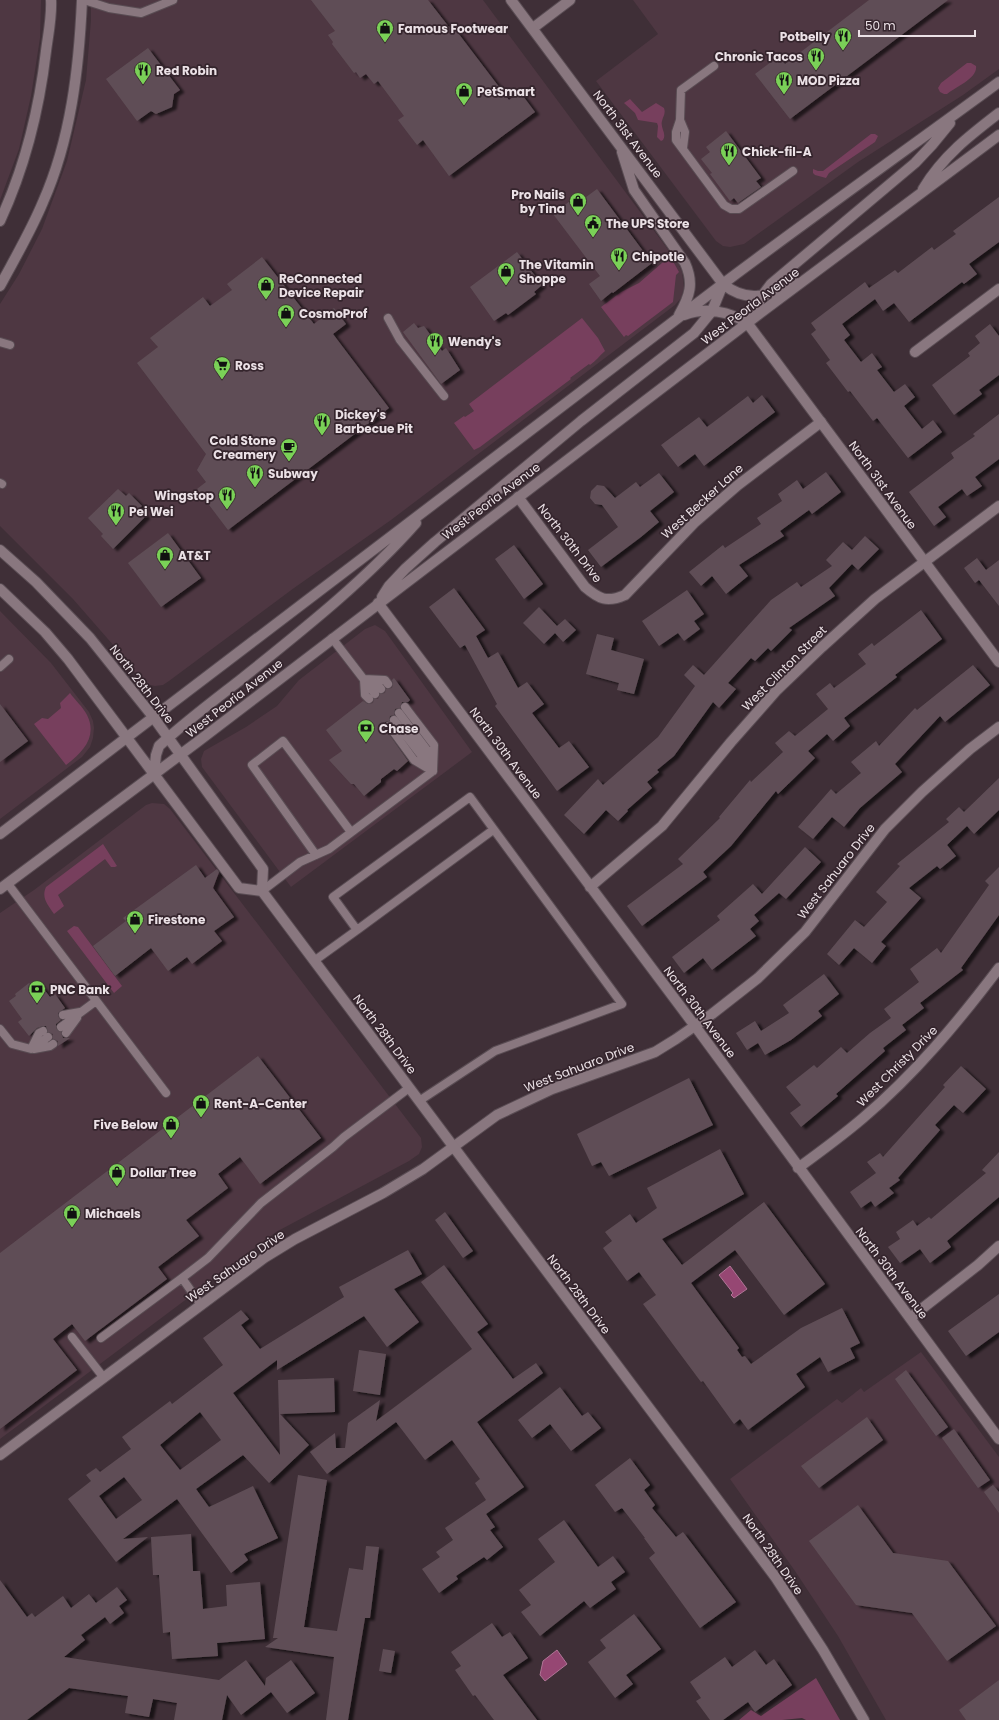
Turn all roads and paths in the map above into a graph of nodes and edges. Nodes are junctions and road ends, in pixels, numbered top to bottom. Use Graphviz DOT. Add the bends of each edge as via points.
graph roads {
  1 [pos="51,0"];
  2 [pos="83,0"];
  3 [pos="173,0"];
  4 [pos="511,0"];
  5 [pos="570,0"];
  6 [pos="533,28"];
  7 [pos="714,66"];
  8 [pos="999,82"];
  9 [pos="960,111"];
  10 [pos="999,113"];
  11 [pos="999,135"];
  12 [pos="621,146"];
  13 [pos="793,171"];
  14 [pos="920,194"];
  15 [pos="0,221"];
  16 [pos="825,266"];
  17 [pos="723,284"];
  18 [pos="0,286"];
  19 [pos="999,288"];
  20 [pos="762,296"];
  21 [pos="712,311"];
  22 [pos="388,318"];
  23 [pos="677,318"];
  24 [pos="748,324"];
  25 [pos="0,342"];
  26 [pos="10,345"];
  27 [pos="915,352"];
  28 [pos="444,396"];
  29 [pos="821,422"];
  30 [pos="518,497"];
  31 [pos="430,506"];
  32 [pos="999,506"];
  33 [pos="0,550"];
  34 [pos="924,562"];
  35 [pos="0,589"];
  36 [pos="605,600"];
  37 [pos="378,603"];
  38 [pos="332,638"];
  39 [pos="9,660"];
  40 [pos="999,662"];
  41 [pos="0,667"];
  42 [pos="364,680"];
  43 [pos="154,718"];
  44 [pos="999,727"];
  45 [pos="128,738"];
  46 [pos="168,738"];
  47 [pos="180,755"];
  48 [pos="433,771"];
  49 [pos="154,774"];
  50 [pos="493,830"];
  51 [pos="351,832"];
  52 [pos="0,834"];
  53 [pos="316,855"];
  54 [pos="4,887"];
  55 [pos="590,887"];
  56 [pos="262,891"];
  57 [pos="357,930"];
  58 [pos="314,961"];
  59 [pos="999,968"];
  60 [pos="96,1001"];
  61 [pos="81,1012"];
  62 [pos="63,1015"];
  63 [pos="694,1026"];
  64 [pos="0,1029"];
  65 [pos="64,1030"];
  66 [pos="31,1049"];
  67 [pos="409,1088"];
  68 [pos="166,1093"];
  69 [pos="419,1101"];
  70 [pos="454,1147"];
  71 [pos="798,1168"];
  72 [pos="999,1246"];
  73 [pos="182,1278"];
  74 [pos="201,1305"];
  75 [pos="910,1318"];
  76 [pos="72,1338"];
  77 [pos="101,1338"];
  78 [pos="104,1378"];
  79 [pos="999,1439"];
  80 [pos="0,1455"];
  81 [pos="864,1720"];
  1 -- 15 [label="street" via="43,79 35,123 13,193"];
  2 -- 3 [label="lane" via="109,8 141,13"];
  2 -- 18 [label="street" via="76,81 57,163 44,201"];
  4 -- 6 [label="street, North 31st Avenue"];
  5 -- 6 [label="street"];
  6 -- 12 [label="street, North 31st Avenue"];
  7 -- 13 [label="lane" via="681,90 680,120 685,132 683,148 724,205 731,209 739,209"];
  8 -- 9 [label="street"];
  9 -- 17 [label="street"];
  9 -- 20 [label="street" via="914,163 781,274"];
  10 -- 14 [label="street" via="945,158"];
  11 -- 14 [label="street, West Peoria Avenue"];
  12 -- 17 [label="street, North 31st Avenue"];
  12 -- 23 [label="street" via="634,190 690,274 689,294"];
  14 -- 16 [label="street, West Peoria Avenue"];
  16 -- 20 [label="street" via="790,285"];
  16 -- 24 [label="street, West Peoria Avenue"];
  17 -- 20 [label="street" via="731,291 742,295"];
  17 -- 21 [label="street"];
  17 -- 23 [label="street"];
  19 -- 27 [label="street"];
  20 -- 24 [label="street"];
  21 -- 23 [label="street" via="691,313"];
  21 -- 24 [label="street" via="739,317"];
  21 -- 37 [label="street" via="703,324 682,343 581,421 404,569"];
  22 -- 28 [label="lane" via="400,340"];
  23 -- 31 [label="street"];
  24 -- 29 [label="street, North 31st Avenue"];
  24 -- 30 [label="street, West Peoria Avenue"];
  25 -- 26 [label="lane"];
  29 -- 34 [label="street, North 31st Avenue"];
  29 -- 36 [label="street, West Becker Lane" via="738,485 694,523 625,595"];
  30 -- 36 [label="street, North 30th Drive" via="585,587"];
  30 -- 37 [label="street, West Peoria Avenue"];
  31 -- 43 [label="street"];
  31 -- 46 [label="street" via="395,546 314,619"];
  32 -- 34 [label="street, West Clinton Street"];
  33 -- 43 [label="street, North 28th Drive" via="72,618"];
  34 -- 40 [label="street, North 31st Avenue"];
  34 -- 55 [label="street, West Clinton Street" via="875,599 776,691 662,826"];
  35 -- 45 [label="street" via="45,632"];
  37 -- 38 [label="street, West Peoria Avenue"];
  37 -- 55 [label="street, North 30th Avenue"];
  38 -- 42 [label="lane"];
  38 -- 47 [label="street, West Peoria Avenue"];
  39 -- 41 [label="lane"];
  42 -- 42 [label="lane" via="365,695 378,692 378,685"];
  43 -- 45 [label="street"];
  43 -- 46 [label="street, North 28th Drive"];
  44 -- 63 [label="street, West Sahuaro Drive" via="970,749 885,829 805,932 763,973"];
  45 -- 49 [label="street"];
  45 -- 52 [label="street"];
  46 -- 47 [label="street, North 28th Drive"];
  46 -- 49 [label="street" via="157,751"];
  47 -- 49 [label="street, West Peoria Avenue"];
  47 -- 56 [label="street, North 28th Drive" via="263,869"];
  48 -- 48 [label="lane" via="397,717 434,745"];
  48 -- 51 [label="lane"];
  49 -- 54 [label="street, West Peoria Avenue"];
  49 -- 56 [label="street" via="239,888"];
  50 -- 57 [label="lane"];
  50 -- 57 [label="lane" via="470,797 333,897"];
  50 -- 69 [label="lane" via="622,1004 495,1051"];
  51 -- 53 [label="lane" via="329,849"];
  51 -- 53 [label="lane" via="283,742 252,765"];
  53 -- 56 [label="lane" via="300,862"];
  54 -- 60 [label="lane"];
  55 -- 63 [label="street, North 30th Avenue"];
  56 -- 58 [label="street, North 28th Drive"];
  57 -- 58 [label="lane"];
  58 -- 67 [label="street, North 28th Drive"];
  59 -- 71 [label="street, West Christy Drive" via="947,1035 907,1076 863,1118"];
  60 -- 61 [label="lane"];
  60 -- 68 [label="lane"];
  61 -- 62 [label="lane"];
  61 -- 65 [label="lane"];
  63 -- 70 [label="street, West Sahuaro Drive" via="655,1052 552,1089 497,1115"];
  63 -- 71 [label="street, North 30th Avenue"];
  64 -- 66 [label="lane" via="12,1044"];
  66 -- 66 [label="lane" via="39,1033 48,1037 50,1046"];
  67 -- 69 [label="street, North 28th Drive"];
  67 -- 73 [label="lane" via="261,1203 208,1258"];
  69 -- 70 [label="street, North 28th Drive"];
  70 -- 74 [label="street, West Sahuaro Drive" via="383,1193 264,1258"];
  70 -- 81 [label="street, North 28th Drive" via="748,1539 823,1650"];
  71 -- 75 [label="street, North 30th Avenue"];
  72 -- 75 [label="street"];
  73 -- 74 [label="lane"];
  73 -- 77 [label="lane"];
  74 -- 78 [label="street, West Sahuaro Drive"];
  75 -- 79 [label="street, North 30th Avenue"];
  76 -- 78 [label="lane"];
  78 -- 80 [label="street, West Sahuaro Drive"];
}
